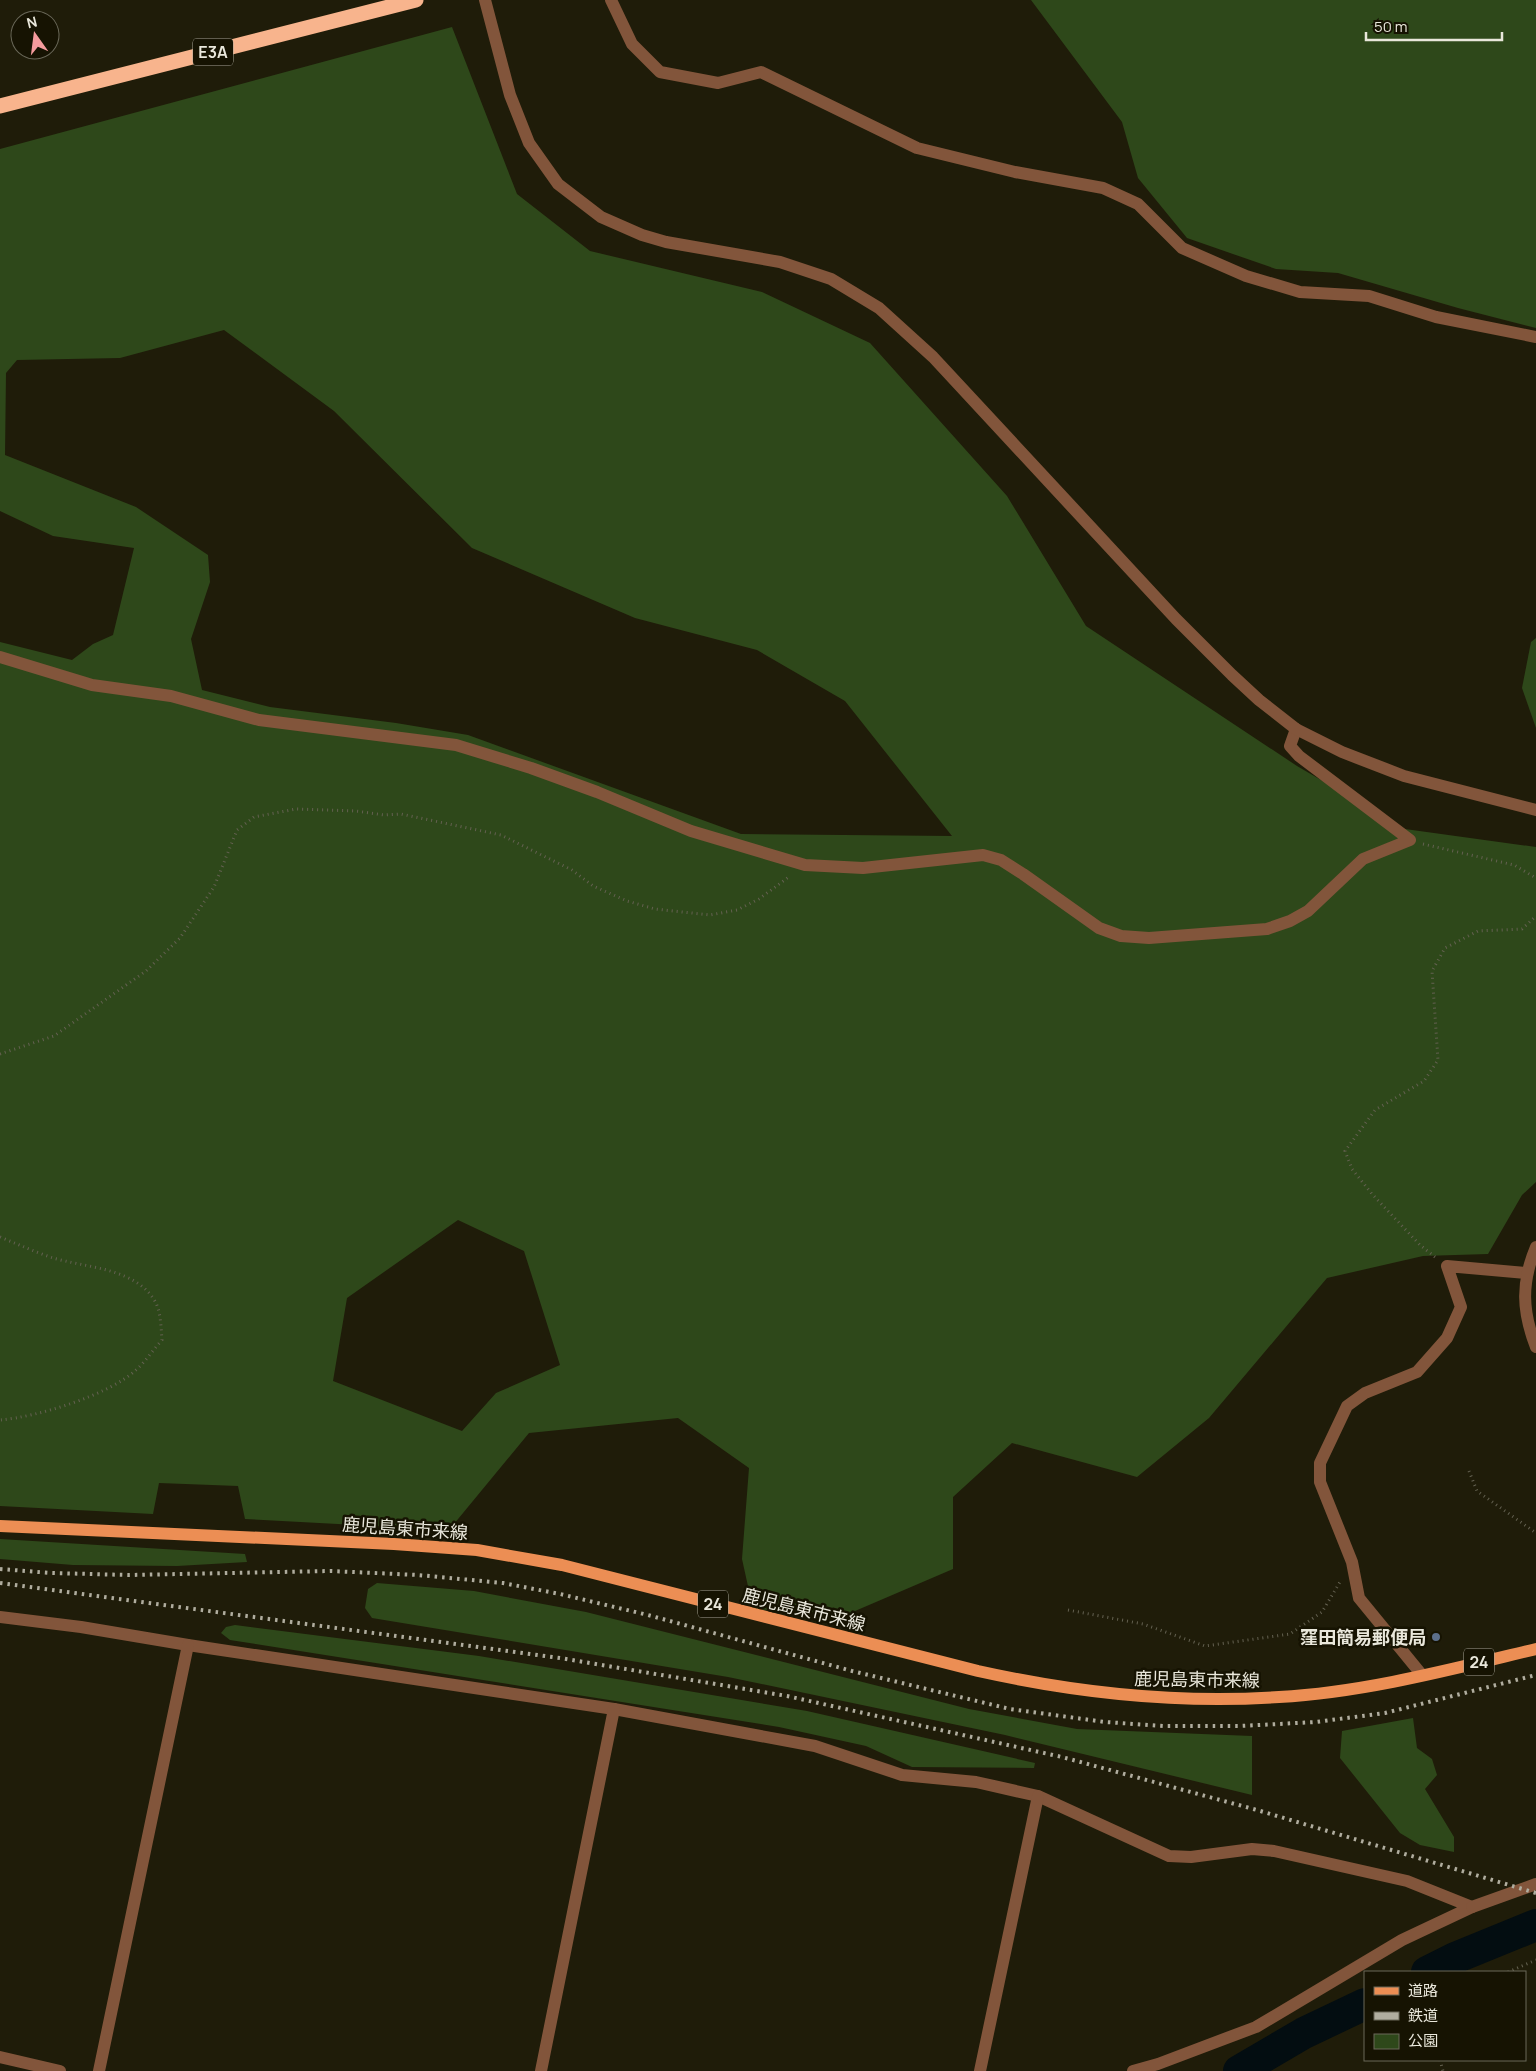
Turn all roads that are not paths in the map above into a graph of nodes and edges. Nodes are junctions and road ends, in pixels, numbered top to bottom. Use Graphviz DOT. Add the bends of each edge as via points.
graph roads {
  1 [pos="416,0"];
  2 [pos="485,0"];
  3 [pos="610,0"];
  4 [pos="45,95"];
  5 [pos="0,106"];
  6 [pos="0,110"];
  7 [pos="1536,337"];
  8 [pos="0,657"];
  9 [pos="1296,728"];
  10 [pos="1536,810"];
  11 [pos="1536,1248"];
  12 [pos="1526,1273"];
  13 [pos="1536,1347"];
  14 [pos="0,1526"];
  15 [pos="0,1616"];
  16 [pos="188,1645"];
  17 [pos="1536,1649"];
  18 [pos="1422,1676"];
  19 [pos="614,1709"];
  20 [pos="1038,1796"];
  21 [pos="1536,1884"];
  22 [pos="1472,1907"];
  23 [pos="0,2057"];
  24 [pos="60,2071"];
  25 [pos="99,2071"];
  26 [pos="541,2071"];
  27 [pos="980,2071"];
  28 [pos="1133,2071"];
  1 -- 4 [label="highway, E3A"];
  2 -- 9 [label="street" via="510,95 529,143 558,184 601,218 642,235 780,262 831,279 879,308 933,357 1176,619 1259,700"];
  3 -- 7 [label="street" via="632,44 660,72 718,83 761,72 917,148 1015,172 1103,188 1138,204 1182,248 1246,276 1300,292 1369,296 1436,317"];
  4 -- 5 [label="highway, E3A"];
  4 -- 6 [label="highway"];
  8 -- 9 [label="street" via="92,685 171,696 260,720 456,745 531,768 691,830 805,865 863,868 983,855 1001,860 1099,928 1121,936 1149,938 1266,929 1290,921 1308,911 1363,859 1410,840 1299,756 1290,746"];
  9 -- 10 [label="street" via="1342,752 1404,776"];
  11 -- 12 [label="street"];
  12 -- 13 [label="street" via="1525,1306"];
  12 -- 18 [label="street" via="1447,1266 1461,1307 1447,1338 1417,1372 1365,1393 1347,1406 1320,1463 1320,1482 1352,1562 1359,1598"];
  14 -- 18 [label="main road, 鹿児島東市来線 / 24" via="477,1550 562,1565 978,1671 1092,1692 1142,1697 1280,1697"];
  15 -- 16 [label="street"];
  16 -- 19 [label="street"];
  16 -- 25 [label="street"];
  17 -- 18 [label="main road, 鹿児島東市来線 / 24"];
  19 -- 20 [label="street" via="815,1746 902,1775 976,1782"];
  19 -- 26 [label="street"];
  20 -- 22 [label="street" via="1169,1856 1191,1857 1252,1849 1274,1851 1407,1881"];
  20 -- 27 [label="street"];
  21 -- 22 [label="street"];
  22 -- 28 [label="street" via="1402,1940 1256,2027"];
  23 -- 24 [label="street"];
}
